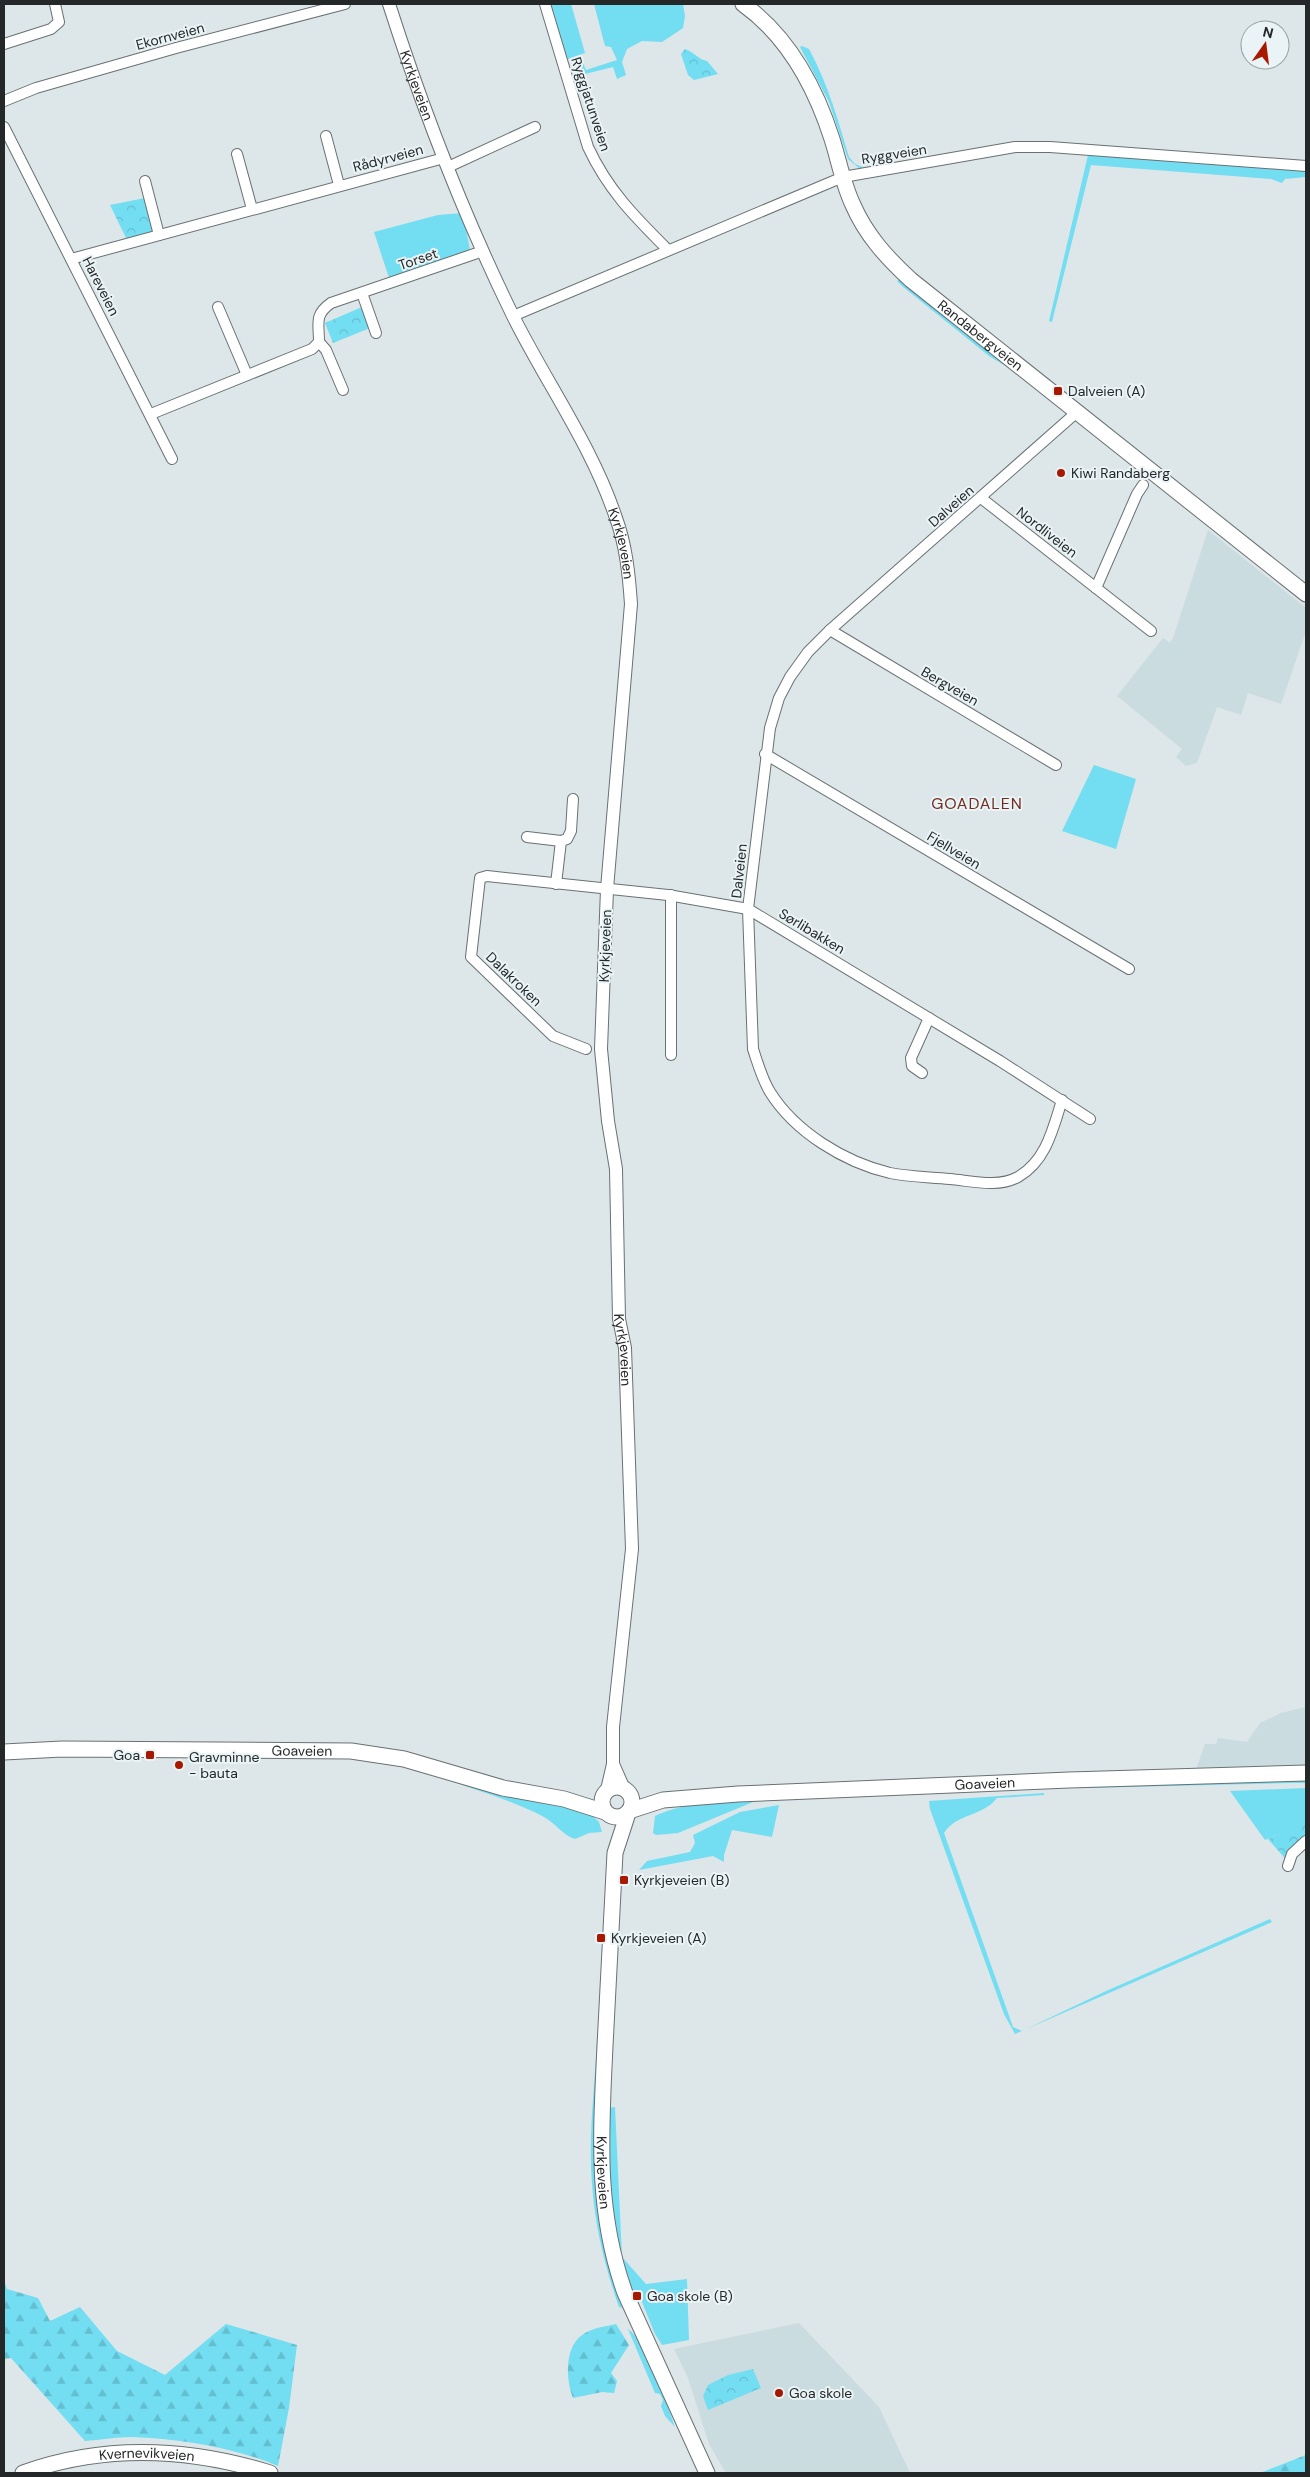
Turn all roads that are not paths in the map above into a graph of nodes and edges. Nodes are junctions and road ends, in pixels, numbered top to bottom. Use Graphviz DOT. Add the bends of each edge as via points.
graph roads {
  1 [pos="55,4"];
  2 [pos="345,4"];
  3 [pos="389,4"];
  4 [pos="545,4"];
  5 [pos="743,4"];
  6 [pos="4,44"];
  7 [pos="4,101"];
  8 [pos="4,127"];
  9 [pos="535,127"];
  10 [pos="326,136"];
  11 [pos="237,154"];
  12 [pos="446,162"];
  13 [pos="1306,166"];
  14 [pos="843,177"];
  15 [pos="145,181"];
  16 [pos="339,185"];
  17 [pos="252,209"];
  18 [pos="159,235"];
  19 [pos="667,249"];
  20 [pos="483,251"];
  21 [pos="71,258"];
  22 [pos="362,293"];
  23 [pos="218,307"];
  24 [pos="513,316"];
  25 [pos="376,334"];
  26 [pos="319,342"];
  27 [pos="247,375"];
  28 [pos="342,390"];
  29 [pos="1077,412"];
  30 [pos="152,414"];
  31 [pos="172,459"];
  32 [pos="1143,485"];
  33 [pos="981,498"];
  34 [pos="1096,588"];
  35 [pos="1306,594"];
  36 [pos="830,630"];
  37 [pos="1151,631"];
  38 [pos="765,754"];
  39 [pos="1056,765"];
  40 [pos="573,799"];
  41 [pos="527,837"];
  42 [pos="561,842"];
  43 [pos="556,884"];
  44 [pos="607,889"];
  45 [pos="671,895"];
  46 [pos="748,909"];
  47 [pos="1129,970"];
  48 [pos="929,1018"];
  49 [pos="586,1049"];
  50 [pos="671,1056"];
  51 [pos="922,1073"];
  52 [pos="1062,1100"];
  53 [pos="1090,1119"];
  54 [pos="4,1752"];
  55 [pos="612,1764"];
  56 [pos="1306,1773"];
  57 [pos="626,1790"];
  58 [pos="606,1792"];
  59 [pos="564,1798"];
  60 [pos="663,1800"];
  61 [pos="629,1812"];
  62 [pos="605,1813"];
  63 [pos="1306,1841"];
  64 [pos="615,1853"];
  65 [pos="1288,1866"];
  66 [pos="23,2473"];
  67 [pos="270,2473"];
  68 [pos="707,2473"];
  1 -- 6 [label="street" via="59,22 51,29"];
  2 -- 7 [label="street, Ekornveien" via="176,48 36,88"];
  3 -- 12 [label="street, Kyrkjeveien"];
  4 -- 19 [label="street, Ryggjatunveien" via="588,147 597,166 611,190"];
  5 -- 14 [label="main road, Randabergveien" via="784,42 807,78 832,138"];
  8 -- 21 [label="street, Hareveien"];
  9 -- 12 [label="street"];
  10 -- 16 [label="street, Rådyrveien"];
  11 -- 17 [label="street"];
  12 -- 16 [label="street, Rådyrveien"];
  12 -- 20 [label="street, Kyrkjeveien"];
  13 -- 14 [label="street, Ryggveien" via="1015,147"];
  14 -- 19 [label="street, Ryggveien"];
  14 -- 29 [label="main road, Randabergveien" via="862,222 884,254 911,280"];
  15 -- 18 [label="street"];
  16 -- 17 [label="street, Rådyrveien"];
  17 -- 18 [label="street, Rådyrveien"];
  18 -- 21 [label="street, Rådyrveien"];
  19 -- 24 [label="street, Ryggveien"];
  20 -- 22 [label="street, Torset"];
  20 -- 24 [label="street, Kyrkjeveien"];
  21 -- 30 [label="street, Hareveien"];
  22 -- 25 [label="street"];
  22 -- 26 [label="street, Torset" via="331,303 321,310 318,317"];
  23 -- 27 [label="street"];
  24 -- 44 [label="street, Kyrkjeveien" via="587,450 607,493 617,520 629,576 628,661"];
  26 -- 27 [label="street" via="312,349"];
  26 -- 28 [label="street, Torset" via="326,350"];
  27 -- 30 [label="street"];
  29 -- 33 [label="street, Dalveien"];
  29 -- 35 [label="main road, Randabergveien"];
  30 -- 31 [label="street, Hareveien"];
  32 -- 34 [label="street"];
  33 -- 34 [label="street, Nordliveien"];
  33 -- 36 [label="street, Dalveien"];
  34 -- 37 [label="street, Nordliveien"];
  36 -- 38 [label="street, Dalveien" via="790,677 779,698"];
  36 -- 39 [label="street, Bergveien"];
  38 -- 46 [label="street, Dalveien"];
  38 -- 47 [label="street, Fjellveien"];
  40 -- 42 [label="street" via="571,831 568,839"];
  41 -- 42 [label="street"];
  42 -- 43 [label="street"];
  43 -- 44 [label="street, Dalakroken"];
  43 -- 49 [label="street, Dalakroken" via="487,876 480,878 471,957 553,1036"];
  44 -- 45 [label="street, Sørlibakken"];
  44 -- 55 [label="street, Kyrkjeveien" via="601,1049 616,1169 619,1319 625,1348 632,1523"];
  45 -- 46 [label="street, Sørlibakken"];
  45 -- 50 [label="street"];
  46 -- 48 [label="street, Sørlibakken"];
  46 -- 52 [label="street, Dalveien" via="753,1049 760,1072 786,1114 831,1149 890,1172 996,1184 1017,1178 1034,1164 1047,1146"];
  48 -- 51 [label="street" via="911,1058 912,1066"];
  48 -- 52 [label="street, Sørlibakken"];
  52 -- 53 [label="street, Sørlibakken"];
  54 -- 59 [label="main road, Goaveien" via="62,1749 351,1751 404,1759 502,1788"];
  55 -- 57 [label="street, Kyrkjeveien"];
  55 -- 58 [label="street, Kyrkjeveien"];
  56 -- 60 [label="main road, Goaveien" via="829,1789"];
  57 -- 58 [label="main road, Goaveien" via="615,1787"];
  57 -- 60 [label="main road, Goaveien"];
  57 -- 61 [label="main road" via="632,1802"];
  58 -- 59 [label="main road, Goaveien"];
  58 -- 62 [label="main road" via="601,1802"];
  59 -- 62 [label="main road, Goaveien"];
  60 -- 61 [label="main road, Goaveien"];
  61 -- 62 [label="main road, Goaveien" via="617,1818"];
  61 -- 64 [label="main road, Kyrkjeveien"];
  62 -- 64 [label="main road, Kyrkjeveien"];
  63 -- 65 [label="street" via="1292,1854"];
  64 -- 68 [label="main road, Kyrkjeveien" via="601,2146 606,2222 614,2262 625,2293"];
  66 -- 67 [label="main road, Kvernevikveien" via="72,2459 148,2452 199,2456"];
}
